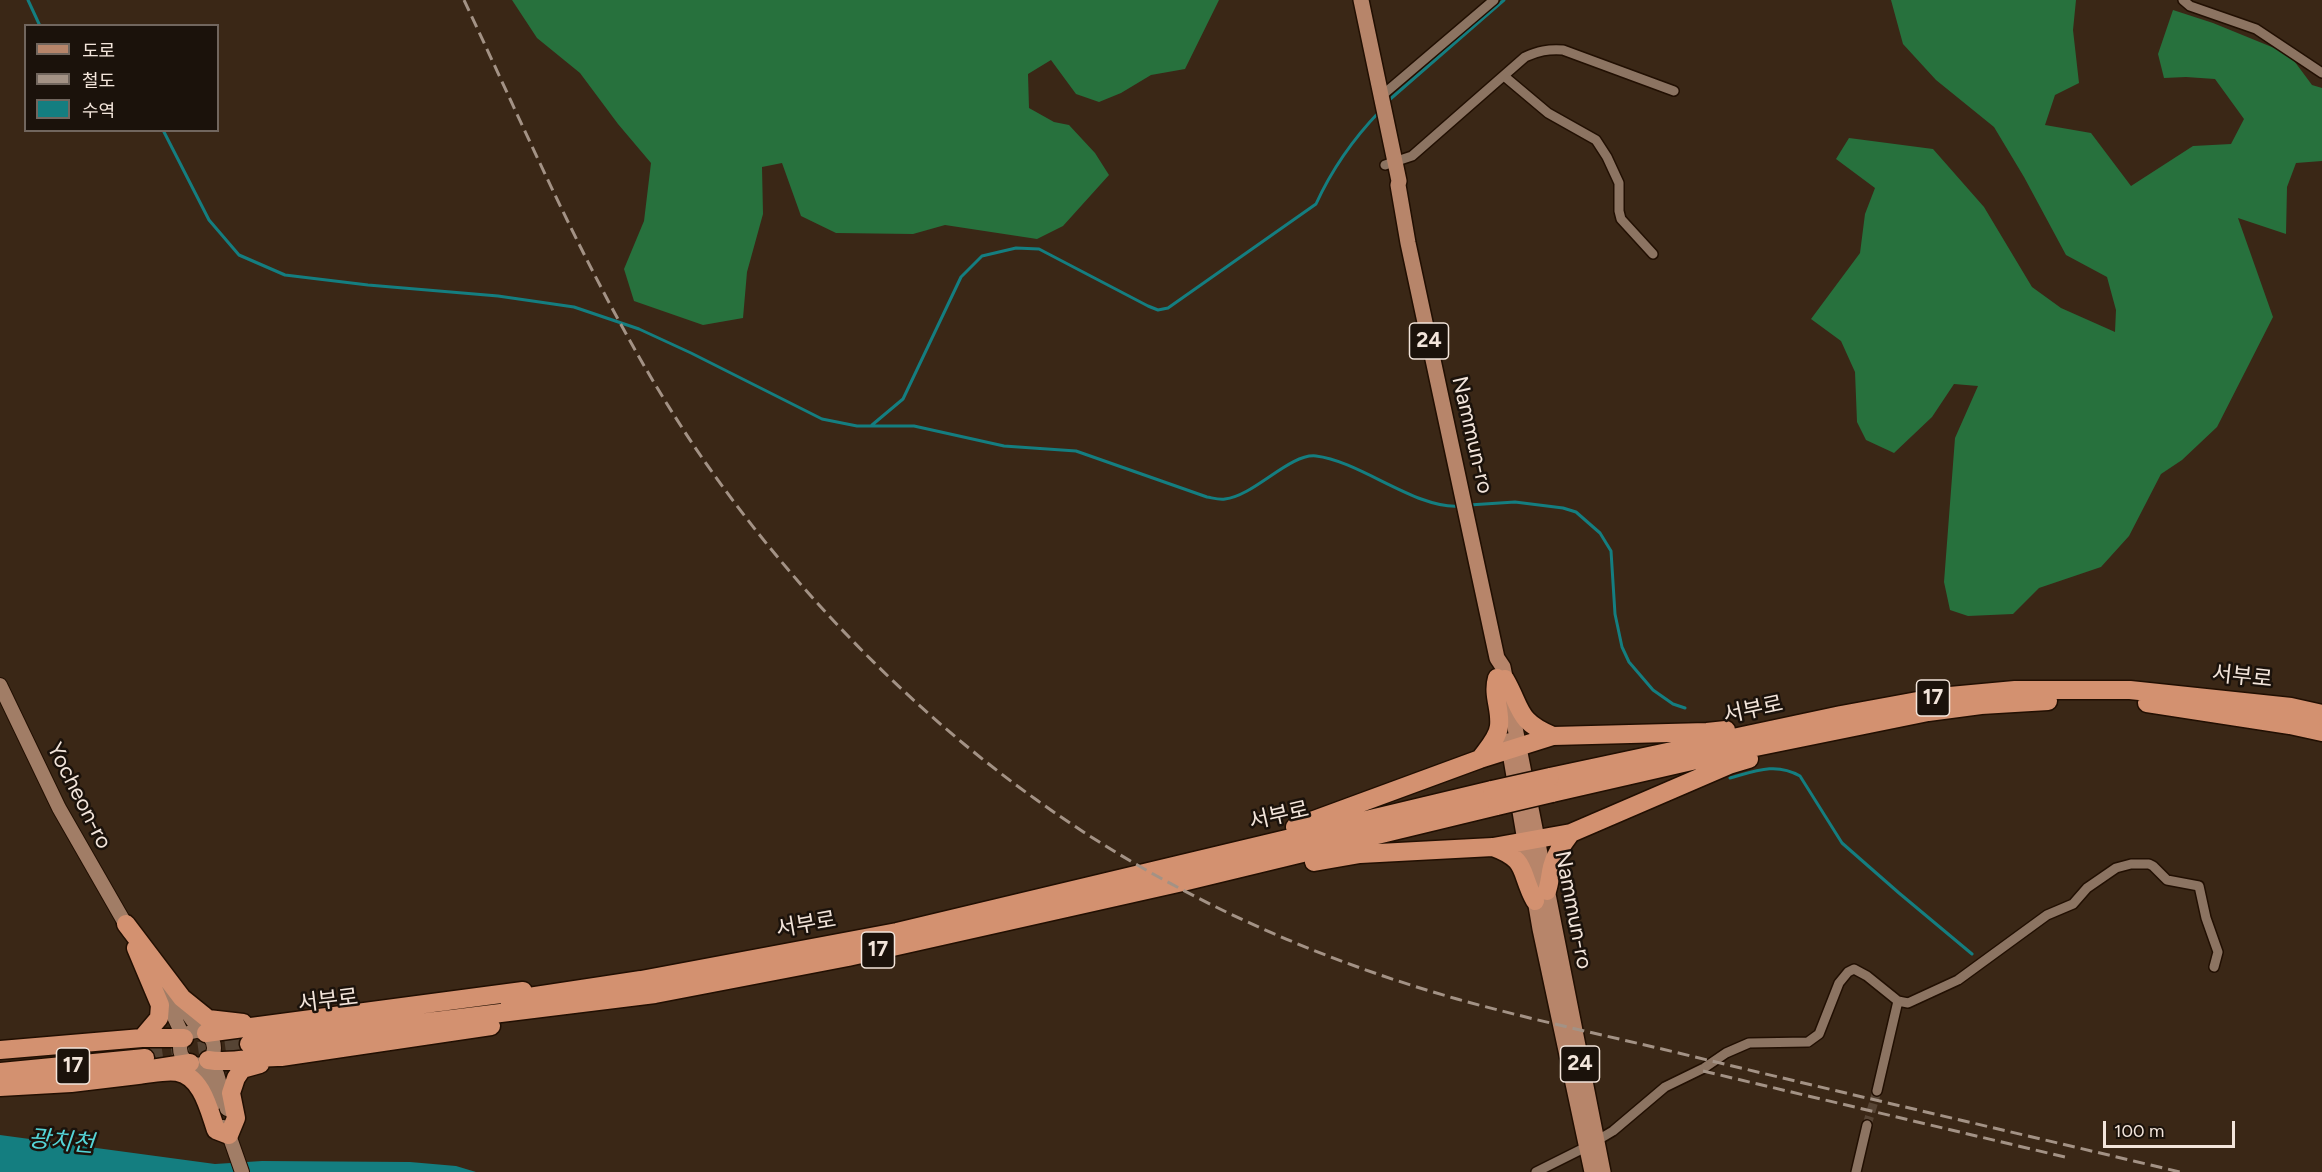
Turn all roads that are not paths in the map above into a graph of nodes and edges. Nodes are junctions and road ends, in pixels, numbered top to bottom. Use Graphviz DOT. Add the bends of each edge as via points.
graph roads {
  1 [pos="1355,0"];
  2 [pos="1362,0"];
  3 [pos="1494,0"];
  4 [pos="2183,0"];
  5 [pos="2322,73"];
  6 [pos="1504,76"];
  7 [pos="1674,91"];
  8 [pos="1381,106"];
  9 [pos="1390,164"];
  10 [pos="1653,254"];
  11 [pos="1501,678"];
  12 [pos="0,685"];
  13 [pos="2322,714"];
  14 [pos="1843,722"];
  15 [pos="2322,732"];
  16 [pos="1553,736"];
  17 [pos="1515,749"];
  18 [pos="1479,759"];
  19 [pos="1571,833"];
  20 [pos="1531,841"];
  21 [pos="1493,847"];
  22 [pos="1185,873"];
  23 [pos="1541,896"];
  24 [pos="126,924"];
  25 [pos="2214,967"];
  26 [pos="641,980"];
  27 [pos="655,994"];
  28 [pos="1898,1001"];
  29 [pos="277,1022"];
  30 [pos="197,1034"];
  31 [pos="0,1050"];
  32 [pos="142,1054"];
  33 [pos="281,1057"];
  34 [pos="0,1058"];
  35 [pos="198,1063"];
  36 [pos="0,1072"];
  37 [pos="0,1087"];
  38 [pos="1877,1091"];
  39 [pos="1867,1125"];
  40 [pos="232,1143"];
  41 [pos="1591,1144"];
  42 [pos="242,1172"];
  43 [pos="1536,1172"];
  44 [pos="1592,1172"];
  45 [pos="1603,1172"];
  46 [pos="1856,1172"];
  1 -- 8 [label="main road, Nammun-ro / 24"];
  2 -- 8 [label="main road, Nammun-ro / 24"];
  3 -- 8 [label="street"];
  4 -- 5 [label="street" via="2256,29"];
  6 -- 7 [label="street" via="1534,52 1563,50"];
  6 -- 9 [label="street" via="1412,156"];
  6 -- 10 [label="street" via="1548,113 1600,145 1619,183 1618,211"];
  8 -- 9 [label="main road, Nammun-ro / 24"];
  9 -- 11 [label="main road, Nammun-ro / 24" via="1399,181 1497,658 1503,667"];
  11 -- 16 [label="highway" via="1526,720"];
  11 -- 17 [label="main road, Nammun-ro / 24"];
  11 -- 18 [label="highway" via="1494,688 1500,725"];
  12 -- 24 [label="street, Yocheon-ro" via="64,818"];
  13 -- 14 [label="highway, 서부로 / 17" via="2291,706 2130,690 2027,690 1939,697"];
  14 -- 15 [label="highway, 서부로 / 17" via="1981,705 2135,702"];
  14 -- 16 [label="highway" via="1707,732"];
  14 -- 19 [label="highway" via="1729,765"];
  14 -- 22 [label="highway, 서부로 / 17, bridge" via="1551,785"];
  16 -- 17 [label="highway"];
  17 -- 18 [label="highway"];
  17 -- 20 [label="main road, Nammun-ro / 24"];
  18 -- 22 [label="highway"];
  19 -- 20 [label="highway"];
  19 -- 23 [label="highway" via="1558,852"];
  20 -- 21 [label="highway"];
  20 -- 23 [label="main road, Nammun-ro / 24"];
  21 -- 22 [label="highway" via="1360,854"];
  21 -- 23 [label="highway" via="1516,859 1527,887"];
  22 -- 26 [label="highway, 서부로 / 17"];
  22 -- 27 [label="highway, 서부로 / 17" via="848,957"];
  23 -- 41 [label="main road, Nammun-ro / 24"];
  24 -- 29 [label="highway" via="182,998 208,1018 236,1023"];
  24 -- 30 [label="street, Yocheon-ro"];
  24 -- 32 [label="highway" via="160,1005 159,1018"];
  25 -- 28 [label="street" via="2218,952 2199,886 2167,880 2149,864 2131,864 2116,868 2087,888 2073,904 2047,915 1958,980 1917,1001"];
  26 -- 27 [label="highway, 서부로 / 17" via="249,1039"];
  26 -- 29 [label="highway" via="488,994"];
  27 -- 33 [label="highway" via="509,1024"];
  28 -- 38 [label="street"];
  28 -- 41 [label="street" via="1854,969 1839,983 1819,1034 1808,1042 1749,1043 1726,1053 1665,1087 1613,1131"];
  29 -- 30 [label="highway"];
  30 -- 32 [label="highway" via="148,1040"];
  30 -- 35 [label="street" via="181,1050 182,1056"];
  30 -- 35 [label="street" via="213,1042 214,1048 213,1054"];
  31 -- 32 [label="highway"];
  32 -- 34 [label="highway, 17"];
  32 -- 35 [label="highway" via="154,1068"];
  32 -- 36 [label="highway, 17"];
  32 -- 37 [label="highway" via="71,1083"];
  32 -- 40 [label="highway" via="192,1079 203,1094 216,1130"];
  33 -- 35 [label="highway"];
  33 -- 40 [label="highway" via="243,1069 236,1078 231,1093 236,1118"];
  35 -- 40 [label="street" via="217,1074"];
  39 -- 46 [label="street"];
  40 -- 42 [label="street"];
  41 -- 43 [label="street"];
  41 -- 44 [label="main road, Nammun-ro / 24"];
  41 -- 45 [label="main road, Nammun-ro / 24"];
}
